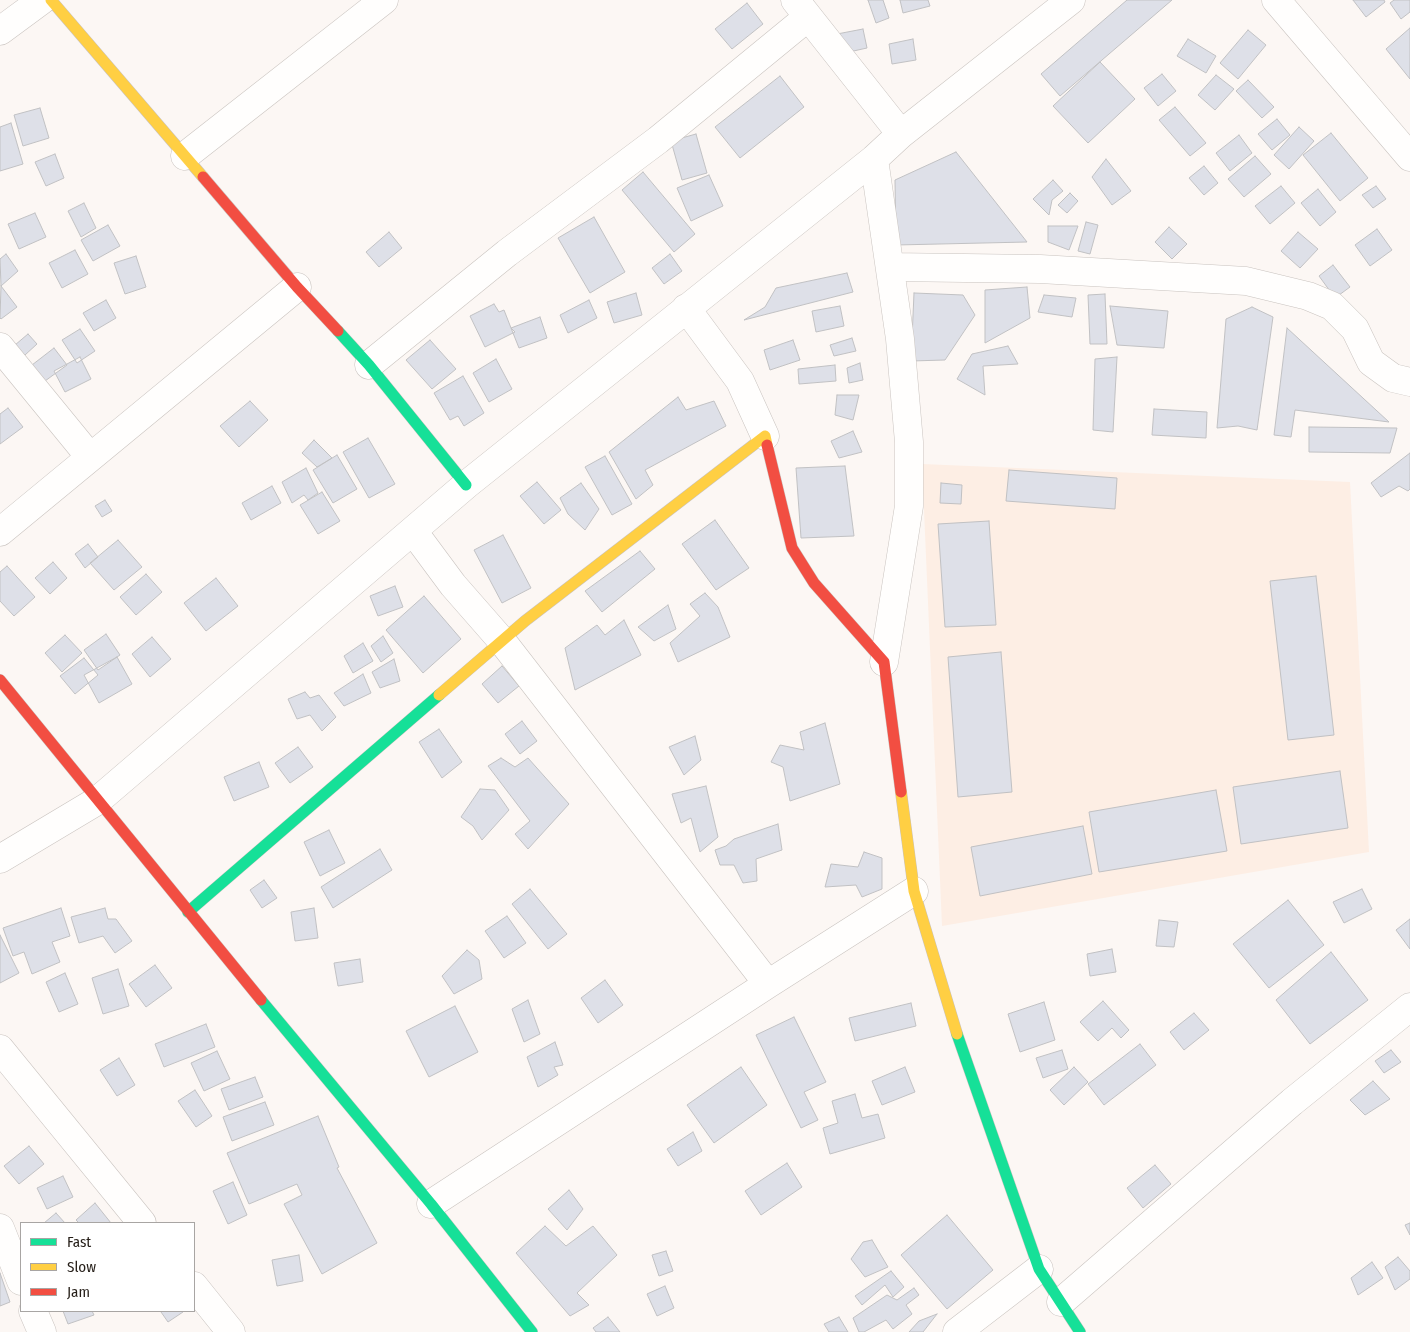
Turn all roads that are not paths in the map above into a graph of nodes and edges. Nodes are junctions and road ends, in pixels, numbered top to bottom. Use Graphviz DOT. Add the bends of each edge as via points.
graph roads {
  1 [pos="42,0"];
  2 [pos="51,0"];
  3 [pos="384,0"];
  4 [pos="1070,0"];
  5 [pos="1276,0"];
  6 [pos="802,8"];
  7 [pos="0,31"];
  8 [pos="901,134"];
  9 [pos="185,156"];
  10 [pos="1410,157"];
  11 [pos="874,159"];
  12 [pos="890,267"];
  13 [pos="297,288"];
  14 [pos="686,308"];
  15 [pos="0,347"];
  16 [pos="369,365"];
  17 [pos="1410,382"];
  18 [pos="765,436"];
  19 [pos="90,457"];
  20 [pos="466,485"];
  21 [pos="413,531"];
  22 [pos="0,532"];
  23 [pos="502,641"];
  24 [pos="884,662"];
  25 [pos="0,680"];
  26 [pos="97,801"];
  27 [pos="0,859"];
  28 [pos="914,892"];
  29 [pos="188,912"];
  30 [pos="768,984"];
  31 [pos="1410,1007"];
  32 [pos="0,1049"];
  33 [pos="431,1204"];
  34 [pos="141,1222"];
  35 [pos="0,1228"];
  36 [pos="1039,1269"];
  37 [pos="20,1278"];
  38 [pos="195,1287"];
  39 [pos="1061,1302"];
  40 [pos="33,1312"];
  41 [pos="42,1332"];
  42 [pos="231,1332"];
  43 [pos="532,1332"];
  44 [pos="957,1332"];
  45 [pos="1080,1332"];
  1 -- 7 [label="street"];
  2 -- 9 [label="street"];
  3 -- 9 [label="street"];
  4 -- 8 [label="street"];
  5 -- 10 [label="street"];
  6 -- 8 [label="street"];
  6 -- 16 [label="street" via="658,140 507,253"];
  8 -- 11 [label="street"];
  9 -- 13 [label="street"];
  11 -- 12 [label="street"];
  11 -- 14 [label="street"];
  12 -- 17 [label="street" via="1040,269 1246,281 1308,296 1332,306 1354,329 1371,362 1393,378"];
  12 -- 24 [label="street" via="909,442 909,506"];
  13 -- 16 [label="street"];
  13 -- 19 [label="street"];
  14 -- 18 [label="street" via="740,381"];
  14 -- 20 [label="street"];
  15 -- 19 [label="street"];
  16 -- 20 [label="street"];
  18 -- 23 [label="street"];
  18 -- 24 [label="street" via="792,548 814,583"];
  19 -- 22 [label="street"];
  20 -- 21 [label="street"];
  21 -- 23 [label="street" via="453,585"];
  21 -- 26 [label="street"];
  23 -- 29 [label="street"];
  23 -- 30 [label="street"];
  24 -- 28 [label="street"];
  25 -- 26 [label="street"];
  26 -- 27 [label="street"];
  26 -- 29 [label="street"];
  28 -- 30 [label="street"];
  28 -- 36 [label="street" via="954,1028"];
  29 -- 33 [label="street"];
  30 -- 33 [label="street"];
  31 -- 39 [label="street" via="1292,1102"];
  32 -- 34 [label="street"];
  33 -- 43 [label="street"];
  35 -- 37 [label="street"];
  36 -- 39 [label="street"];
  36 -- 44 [label="street"];
  38 -- 42 [label="street"];
  39 -- 45 [label="street"];
  40 -- 41 [label="street"];
}
